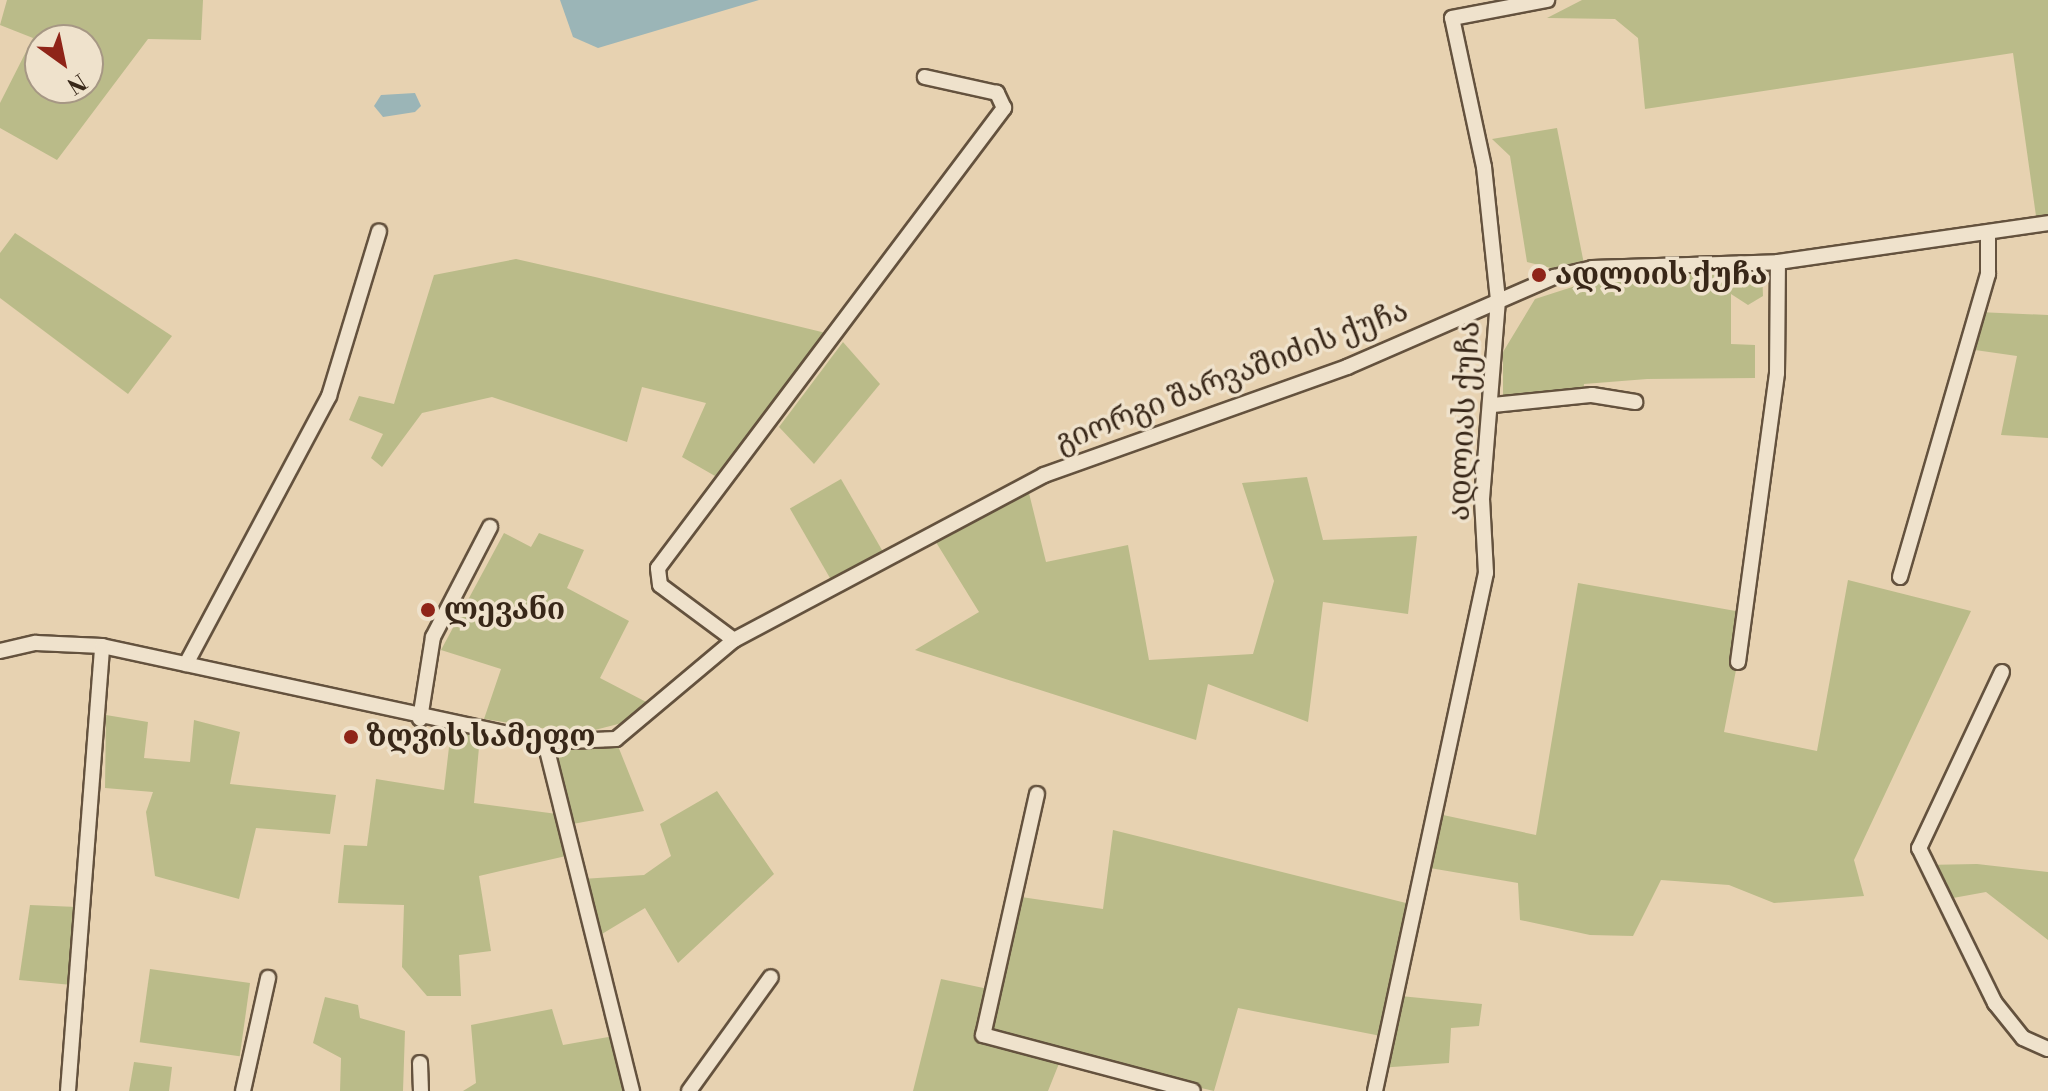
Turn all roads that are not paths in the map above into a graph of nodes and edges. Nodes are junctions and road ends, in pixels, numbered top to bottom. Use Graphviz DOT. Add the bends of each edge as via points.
graph roads {
  1 [pos="1547,0"];
  2 [pos="925,77"];
  3 [pos="2048,223"];
  4 [pos="379,231"];
  5 [pos="1988,236"];
  6 [pos="1778,262"];
  7 [pos="1498,300"];
  8 [pos="1635,402"];
  9 [pos="1493,405"];
  10 [pos="490,527"];
  11 [pos="1900,577"];
  12 [pos="734,640"];
  13 [pos="102,646"];
  14 [pos="0,651"];
  15 [pos="1738,662"];
  16 [pos="186,664"];
  17 [pos="2002,672"];
  18 [pos="420,719"];
  19 [pos="545,742"];
  20 [pos="1037,794"];
  21 [pos="771,977"];
  22 [pos="268,978"];
  23 [pos="2048,1049"];
  24 [pos="420,1063"];
  25 [pos="68,1091"];
  26 [pos="243,1091"];
  27 [pos="421,1091"];
  28 [pos="632,1091"];
  29 [pos="689,1091"];
  30 [pos="1193,1091"];
  31 [pos="1375,1091"];
  1 -- 7 [label="street" via="1452,18 1482,155"];
  2 -- 12 [label="street" via="997,93 1004,108 658,568 660,585"];
  3 -- 5 [label="street, ადლიას ქუჩა"];
  4 -- 16 [label="street" via="329,396"];
  5 -- 6 [label="street, ადლიას ქუჩა"];
  5 -- 11 [label="street" via="1988,274"];
  6 -- 7 [label="street, ადლიას ქუჩა" via="1592,268"];
  6 -- 15 [label="street" via="1776,383"];
  7 -- 9 [label="street, ადლიას ქუჩა"];
  7 -- 12 [label="street, გიორგი შარვაშიძის ქუჩა" via="1347,367 1044,475"];
  8 -- 9 [label="street" via="1592,395"];
  9 -- 31 [label="street, ადლიას ქუჩა" via="1482,499 1486,573 1381,1036"];
  10 -- 18 [label="street" via="433,637"];
  12 -- 19 [label="street, გიორგი შარვაშიძის ქუჩა" via="616,739"];
  13 -- 14 [label="street, გიორგი შარვაშიძის ქუჩა" via="36,643"];
  13 -- 16 [label="street, გიორგი შარვაშიძის ქუჩა"];
  13 -- 25 [label="street"];
  16 -- 18 [label="street, გიორგი შარვაშიძის ქუჩა"];
  17 -- 23 [label="street" via="1919,848 2001,1012 2023,1038"];
  18 -- 19 [label="street, გიორგი შარვაშიძის ქუჩა"];
  19 -- 28 [label="street"];
  20 -- 30 [label="street" via="983,1035"];
  21 -- 29 [label="street"];
  22 -- 26 [label="street"];
  24 -- 27 [label="street"];
}
